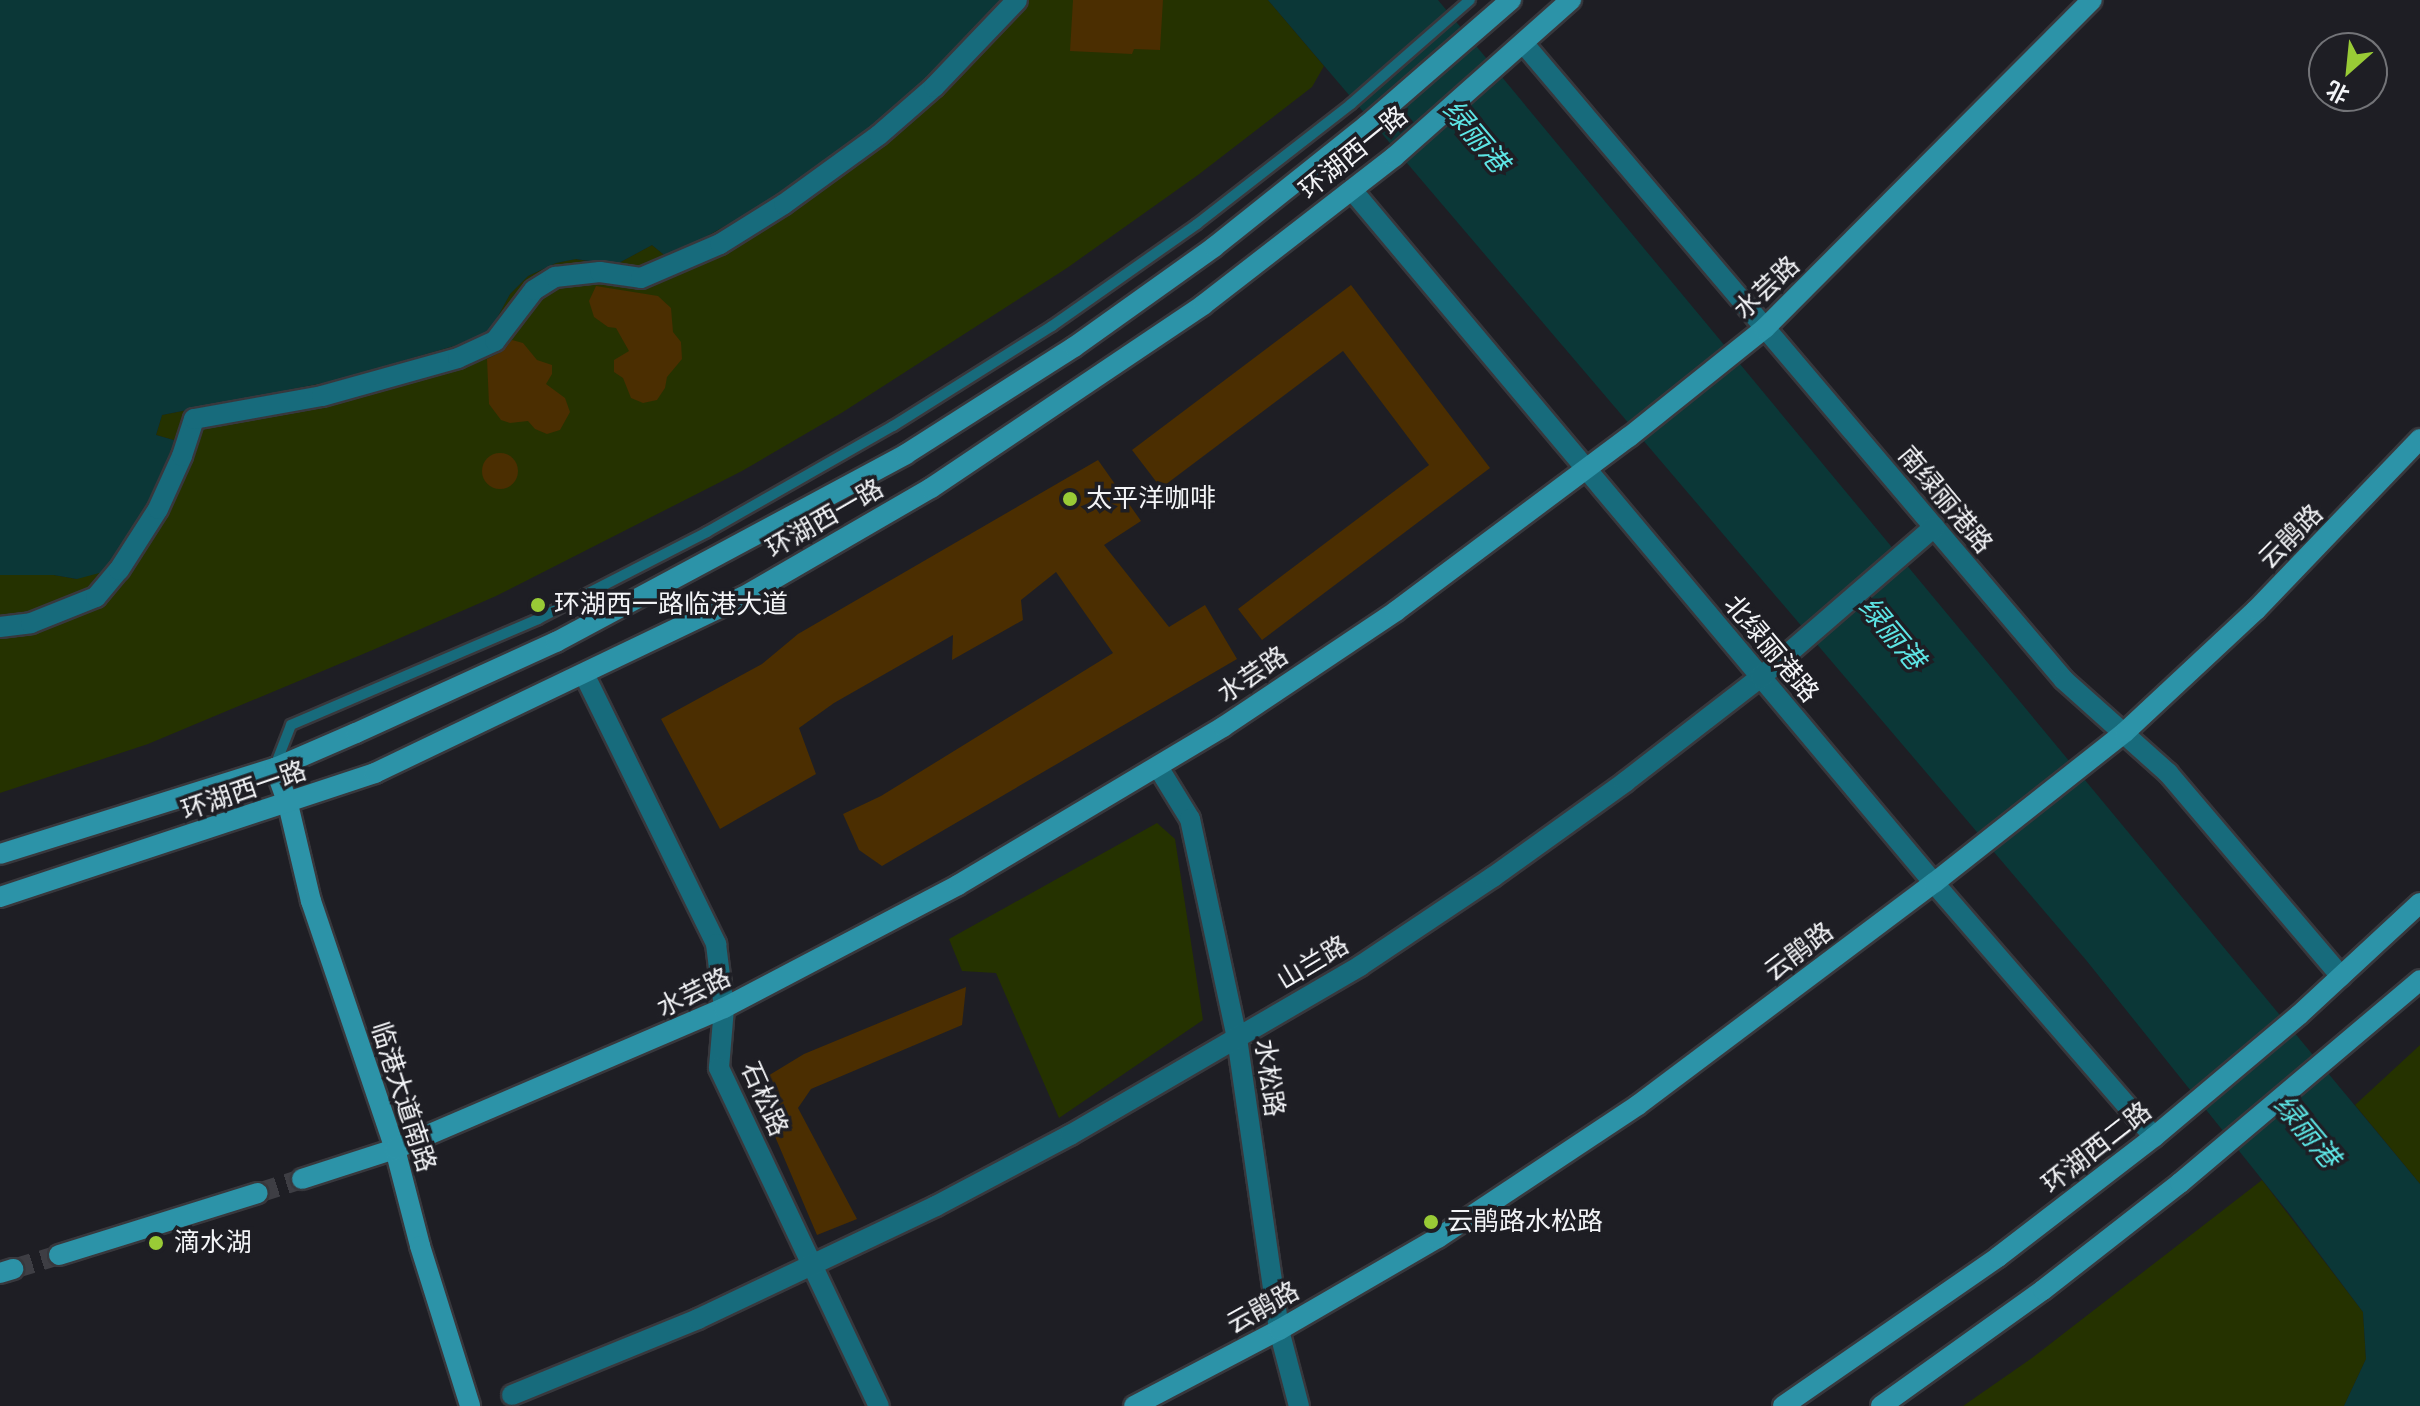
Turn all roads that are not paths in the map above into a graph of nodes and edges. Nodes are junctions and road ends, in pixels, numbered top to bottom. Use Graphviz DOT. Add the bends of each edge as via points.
graph roads {
  1 [pos="1017,0"];
  2 [pos="1470,0"];
  3 [pos="1511,0"];
  4 [pos="1571,0"];
  5 [pos="2092,0"];
  6 [pos="1524,44"];
  7 [pos="1352,190"];
  8 [pos="1765,328"];
  9 [pos="2420,439"];
  10 [pos="1585,467"];
  11 [pos="1934,527"];
  12 [pos="0,627"];
  13 [pos="584,674"];
  14 [pos="1761,677"];
  15 [pos="2125,732"];
  16 [pos="1158,767"];
  17 [pos="275,768"];
  18 [pos="288,804"];
  19 [pos="0,854"];
  20 [pos="1934,883"];
  21 [pos="0,897"];
  22 [pos="2420,903"];
  23 [pos="2341,976"];
  24 [pos="2420,980"];
  25 [pos="724,1008"];
  26 [pos="1237,1038"];
  27 [pos="2154,1137"];
  28 [pos="395,1149"];
  29 [pos="302,1179"];
  30 [pos="258,1193"];
  31 [pos="59,1255"];
  32 [pos="813,1266"];
  33 [pos="1279,1330"];
  34 [pos="512,1395"];
  35 [pos="470,1406"];
  36 [pos="879,1406"];
  37 [pos="1134,1406"];
  38 [pos="1299,1406"];
  39 [pos="1783,1406"];
  40 [pos="1881,1406"];
  1 -- 12 [label="street" via="934,87 879,135 720,244 641,278 600,272 555,277 534,290 495,341 458,358 322,396 194,419 158,509 96,597 31,623"];
  2 -- 17 [label="lane" via="1351,104 1197,224 1064,318 893,426 707,532 538,619 291,725"];
  3 -- 17 [label="main road, 环湖西一路" via="1367,125 1214,247 1074,347 906,454 556,642"];
  4 -- 6 [label="main road, 环湖西一路"];
  5 -- 8 [label="main road, 水芸路"];
  6 -- 7 [label="main road, 环湖西一路"];
  6 -- 8 [label="street, 南绿丽港路"];
  7 -- 10 [label="street, 北绿丽港路"];
  7 -- 13 [label="main road, 环湖西一路" via="1203,305 931,488 743,597"];
  8 -- 10 [label="main road, 水芸路"];
  8 -- 11 [label="street, 南绿丽港路"];
  9 -- 15 [label="main road, 云鹃路" via="2256,610"];
  10 -- 14 [label="street, 北绿丽港路"];
  10 -- 16 [label="main road, 水芸路" via="1396,611"];
  11 -- 14 [label="street, 山兰路"];
  11 -- 15 [label="street, 南绿丽港路" via="2064,680"];
  13 -- 18 [label="main road, 环湖西一路" via="375,773"];
  13 -- 25 [label="street, 石松路" via="716,944"];
  14 -- 20 [label="street, 北绿丽港路"];
  14 -- 26 [label="street, 山兰路" via="1493,877 1360,966"];
  15 -- 20 [label="main road, 云鹃路"];
  15 -- 23 [label="street, 南绿丽港路" via="2168,773"];
  16 -- 25 [label="main road, 水芸路" via="958,885"];
  16 -- 26 [label="street, 水松路" via="1190,819"];
  17 -- 18 [label="main road, 临港大道南路"];
  17 -- 19 [label="main road, 环湖西一路"];
  18 -- 21 [label="main road, 环湖西一路"];
  18 -- 28 [label="main road, 临港大道南路" via="311,901"];
  20 -- 27 [label="street, 北绿丽港路"];
  20 -- 33 [label="main road, 云鹃路" via="1638,1105 1438,1238"];
  22 -- 23 [label="main road, 环湖西二路"];
  23 -- 27 [label="main road, 环湖西二路"];
  24 -- 40 [label="main road" via="2228,1144 2043,1290"];
  25 -- 28 [label="main road, 水芸路"];
  25 -- 32 [label="street, 石松路" via="719,1068"];
  26 -- 32 [label="street, 山兰路" via="1070,1135"];
  26 -- 33 [label="street, 水松路"];
  27 -- 39 [label="main road, 环湖西二路" via="1998,1257"];
  28 -- 29 [label="main road, 水芸路"];
  28 -- 35 [label="main road, 临港大道南路"];
  30 -- 31 [label="main road"];
  32 -- 34 [label="street, 山兰路"];
  32 -- 36 [label="street, 石松路"];
  33 -- 37 [label="main road, 云鹃路"];
  33 -- 38 [label="street, 水松路"];
}
